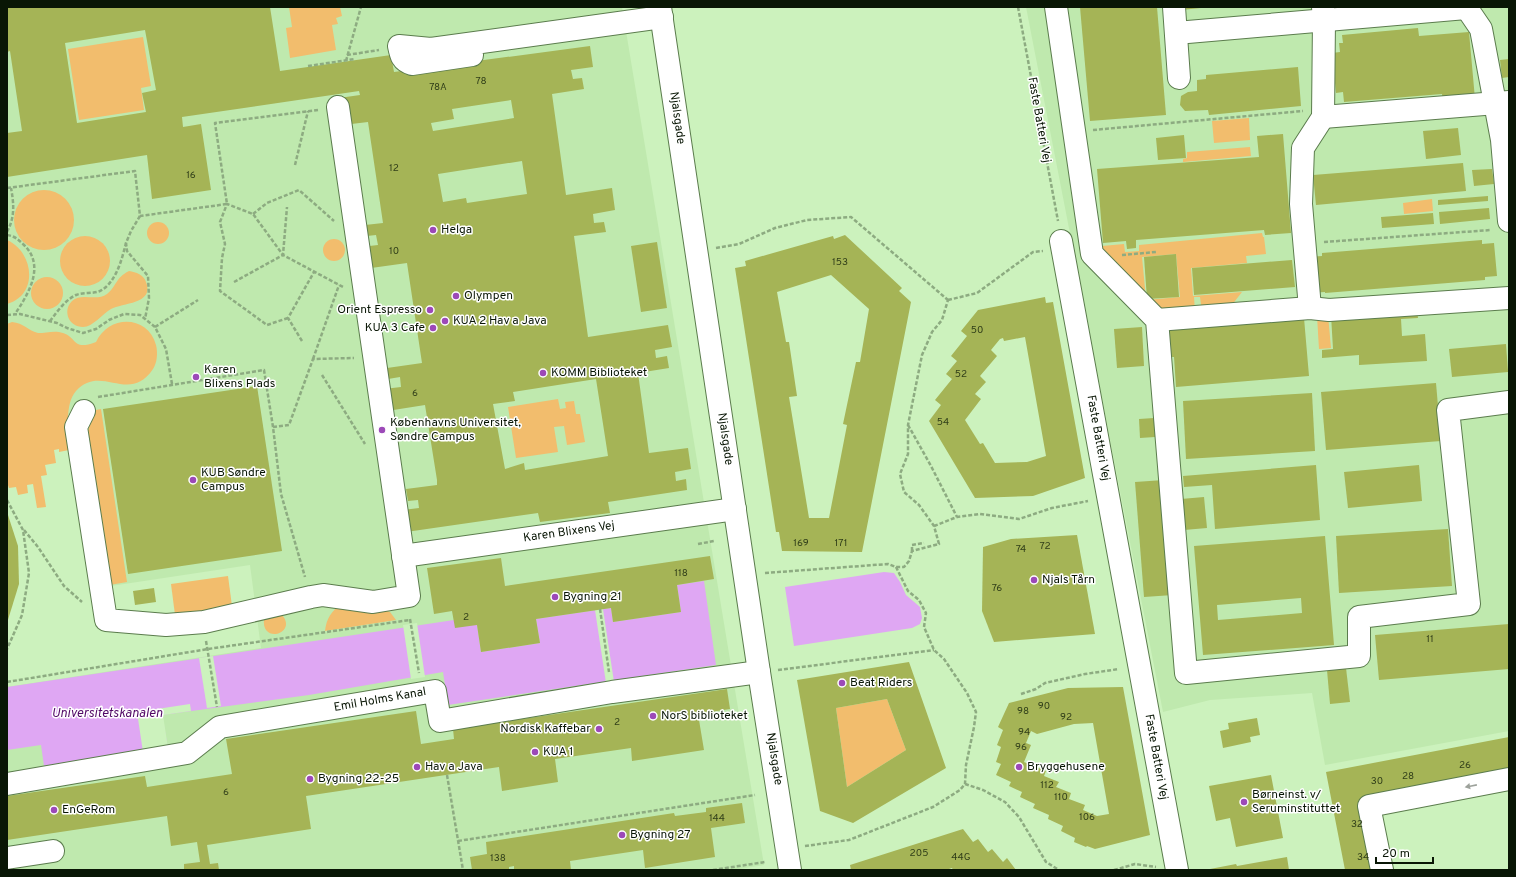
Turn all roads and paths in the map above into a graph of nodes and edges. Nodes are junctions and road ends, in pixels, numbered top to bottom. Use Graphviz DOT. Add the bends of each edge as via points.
graph roads {
  1 [pos="361,7"];
  2 [pos="1018,7"];
  3 [pos="1056,7"];
  4 [pos="1174,7"];
  5 [pos="1466,7"];
  6 [pos="661,12"];
  7 [pos="1323,13"];
  8 [pos="1176,33"];
  9 [pos="399,46"];
  10 [pos="347,55"];
  11 [pos="472,55"];
  12 [pos="354,60"];
  13 [pos="346,61"];
  14 [pos="308,66"];
  15 [pos="1179,78"];
  16 [pos="1502,103"];
  17 [pos="338,107"];
  18 [pos="308,111"];
  19 [pos="1323,113"];
  20 [pos="1075,132"];
  21 [pos="295,165"];
  22 [pos="7,188"];
  23 [pos="11,188"];
  24 [pos="227,204"];
  25 [pos="287,207"];
  26 [pos="253,214"];
  27 [pos="140,216"];
  28 [pos="332,219"];
  29 [pos="1501,225"];
  30 [pos="7,232"];
  31 [pos="7,235"];
  32 [pos="126,243"];
  33 [pos="1304,244"];
  34 [pos="1062,245"];
  35 [pos="697,252"];
  36 [pos="1156,252"];
  37 [pos="283,255"];
  38 [pos="1096,258"];
  39 [pos="314,272"];
  40 [pos="234,282"];
  41 [pos="339,285"];
  42 [pos="366,296"];
  43 [pos="1509,298"];
  44 [pos="198,300"];
  45 [pos="948,300"];
  46 [pos="1310,308"];
  47 [pos="14,314"];
  48 [pos="7,315"];
  49 [pos="288,318"];
  50 [pos="145,319"];
  51 [pos="1157,320"];
  52 [pos="50,321"];
  53 [pos="155,327"];
  54 [pos="302,341"];
  55 [pos="374,358"];
  56 [pos="313,359"];
  57 [pos="322,374"];
  58 [pos="172,384"];
  59 [pos="1509,402"];
  60 [pos="84,411"];
  61 [pos="908,425"];
  62 [pos="273,427"];
  63 [pos="368,448"];
  64 [pos="1108,496"];
  65 [pos="7,500"];
  66 [pos="735,509"];
  67 [pos="957,517"];
  68 [pos="934,526"];
  69 [pos="23,530"];
  70 [pos="714,541"];
  71 [pos="924,543"];
  72 [pos="698,544"];
  73 [pos="912,551"];
  74 [pos="403,556"];
  75 [pos="896,567"];
  76 [pos="745,574"];
  77 [pos="311,597"];
  78 [pos="600,609"];
  79 [pos="106,620"];
  80 [pos="7,649"];
  81 [pos="934,650"];
  82 [pos="208,652"];
  83 [pos="1140,666"];
  84 [pos="759,672"];
  85 [pos="7,682"];
  86 [pos="612,692"];
  87 [pos="422,693"];
  88 [pos="1021,694"];
  89 [pos="220,727"];
  90 [pos="446,775"];
  91 [pos="1509,779"];
  92 [pos="7,784"];
  93 [pos="965,784"];
  94 [pos="756,795"];
  95 [pos="458,841"];
  96 [pos="787,848"];
  97 [pos="53,851"];
  98 [pos="7,858"];
  99 [pos="766,862"];
  100 [pos="463,870"];
  101 [pos="714,870"];
  102 [pos="790,870"];
  103 [pos="1059,870"];
  104 [pos="1114,870"];
  105 [pos="1177,870"];
  106 [pos="1382,870"];
  1 -- 10 [label="path"];
  2 -- 34 [label="path, Faste Batteri Vej"];
  3 -- 20 [label="street"];
  4 -- 8 [label="street"];
  5 -- 7 [label="street"];
  5 -- 16 [label="street" via="1482,29"];
  6 -- 9 [label="street" via="431,50"];
  6 -- 35 [label="street, Njalsgade"];
  7 -- 8 [label="street"];
  7 -- 19 [label="street"];
  8 -- 15 [label="street"];
  9 -- 10 [label="path"];
  9 -- 11 [label="street" via="401,58 412,64"];
  10 -- 13 [label="path"];
  12 -- 13 [label="path"];
  13 -- 14 [label="path"];
  16 -- 19 [label="street"];
  16 -- 29 [label="street"];
  17 -- 18 [label="path"];
  17 -- 42 [label="street"];
  18 -- 21 [label="path"];
  18 -- 24 [label="path" via="215,123"];
  19 -- 20 [label="path"];
  19 -- 33 [label="street" via="1303,148 1301,204"];
  20 -- 38 [label="street" via="1092,254"];
  22 -- 23 [label="path"];
  23 -- 27 [label="path" via="135,171"];
  23 -- 30 [label="path" via="14,204 12,222"];
  24 -- 26 [label="path"];
  24 -- 27 [label="path"];
  24 -- 49 [label="path" via="220,222 225,244 220,291 267,325"];
  25 -- 37 [label="path"];
  26 -- 28 [label="path" via="267,203 300,190"];
  26 -- 37 [label="path"];
  27 -- 32 [label="path"];
  29 -- 33 [label="path"];
  31 -- 47 [label="path" via="13,236 30,250 35,274 28,293"];
  32 -- 50 [label="path" via="127,251 148,276 149,298"];
  32 -- 52 [label="path" via="122,261 107,286 99,291 77,294 67,300"];
  33 -- 46 [label="street"];
  34 -- 45 [label="path" via="1032,252 977,293"];
  34 -- 64 [label="street, Faste Batteri Vej"];
  35 -- 45 [label="path" via="739,244 775,228 808,220 851,217"];
  35 -- 66 [label="street, Njalsgade"];
  36 -- 38 [label="path"];
  37 -- 39 [label="path"];
  37 -- 40 [label="path"];
  38 -- 51 [label="street"];
  39 -- 41 [label="path"];
  39 -- 49 [label="path"];
  41 -- 42 [label="path"];
  41 -- 56 [label="path"];
  42 -- 55 [label="street"];
  43 -- 46 [label="street" via="1329,310"];
  44 -- 53 [label="path"];
  45 -- 61 [label="path" via="942,320 932,332 922,355"];
  46 -- 51 [label="street"];
  47 -- 48 [label="path"];
  47 -- 52 [label="path"];
  49 -- 54 [label="path"];
  50 -- 52 [label="path" via="140,315 124,314 83,333"];
  50 -- 53 [label="path"];
  51 -- 59 [label="street" via="1186,673 1359,656 1359,617 1469,604 1448,410"];
  53 -- 58 [label="path" via="166,349"];
  55 -- 56 [label="path"];
  55 -- 74 [label="street"];
  56 -- 62 [label="path" via="289,425"];
  57 -- 63 [label="path"];
  58 -- 60 [label="path" via="93,398"];
  58 -- 62 [label="path" via="264,370"];
  60 -- 79 [label="street" via="76,427"];
  61 -- 67 [label="path"];
  61 -- 68 [label="path" via="908,454 900,474 904,492 919,505"];
  62 -- 77 [label="path" via="281,494"];
  64 -- 67 [label="path" via="1052,508 1019,519 980,514"];
  64 -- 83 [label="street, Faste Batteri Vej"];
  65 -- 69 [label="path"];
  66 -- 74 [label="street, Karen Blixens Vej"];
  66 -- 76 [label="street, Njalsgade"];
  67 -- 68 [label="path"];
  68 -- 73 [label="path" via="938,544"];
  69 -- 79 [label="path" via="38,547 64,586"];
  69 -- 80 [label="path" via="29,573 22,615"];
  70 -- 72 [label="path"];
  71 -- 73 [label="path" via="912,545"];
  73 -- 75 [label="path" via="904,567"];
  74 -- 77 [label="street" via="409,596 373,602 323,595"];
  75 -- 76 [label="path" via="888,564"];
  75 -- 81 [label="path" via="908,591 920,600 926,613 924,627"];
  76 -- 84 [label="street, Njalsgade"];
  77 -- 79 [label="street" via="204,622 166,625"];
  78 -- 86 [label="path"];
  81 -- 84 [label="path"];
  81 -- 93 [label="path" via="944,659 967,693 976,712"];
  82 -- 89 [label="path"];
  83 -- 88 [label="path" via="1046,682"];
  83 -- 105 [label="street, Faste Batteri Vej"];
  84 -- 86 [label="street, Emil Holms Kanal"];
  84 -- 96 [label="street, Njalsgade"];
  85 -- 87 [label="path" via="208,649 410,620"];
  86 -- 87 [label="street, Emil Holms Kanal" via="440,721 435,691"];
  87 -- 89 [label="street, Emil Holms Kanal"];
  89 -- 92 [label="street, Emil Holms Kanal" via="187,753"];
  90 -- 95 [label="path"];
  91 -- 106 [label="street, one-way" via="1369,806"];
  93 -- 96 [label="path" via="933,807 849,840"];
  93 -- 103 [label="path" via="1005,802 1019,817 1046,862"];
  94 -- 95 [label="path"];
  95 -- 100 [label="path"];
  96 -- 102 [label="street, Njalsgade"];
  97 -- 98 [label="street"];
  99 -- 101 [label="path"];
  104 -- 105 [label="path" via="1135,864"];
}
